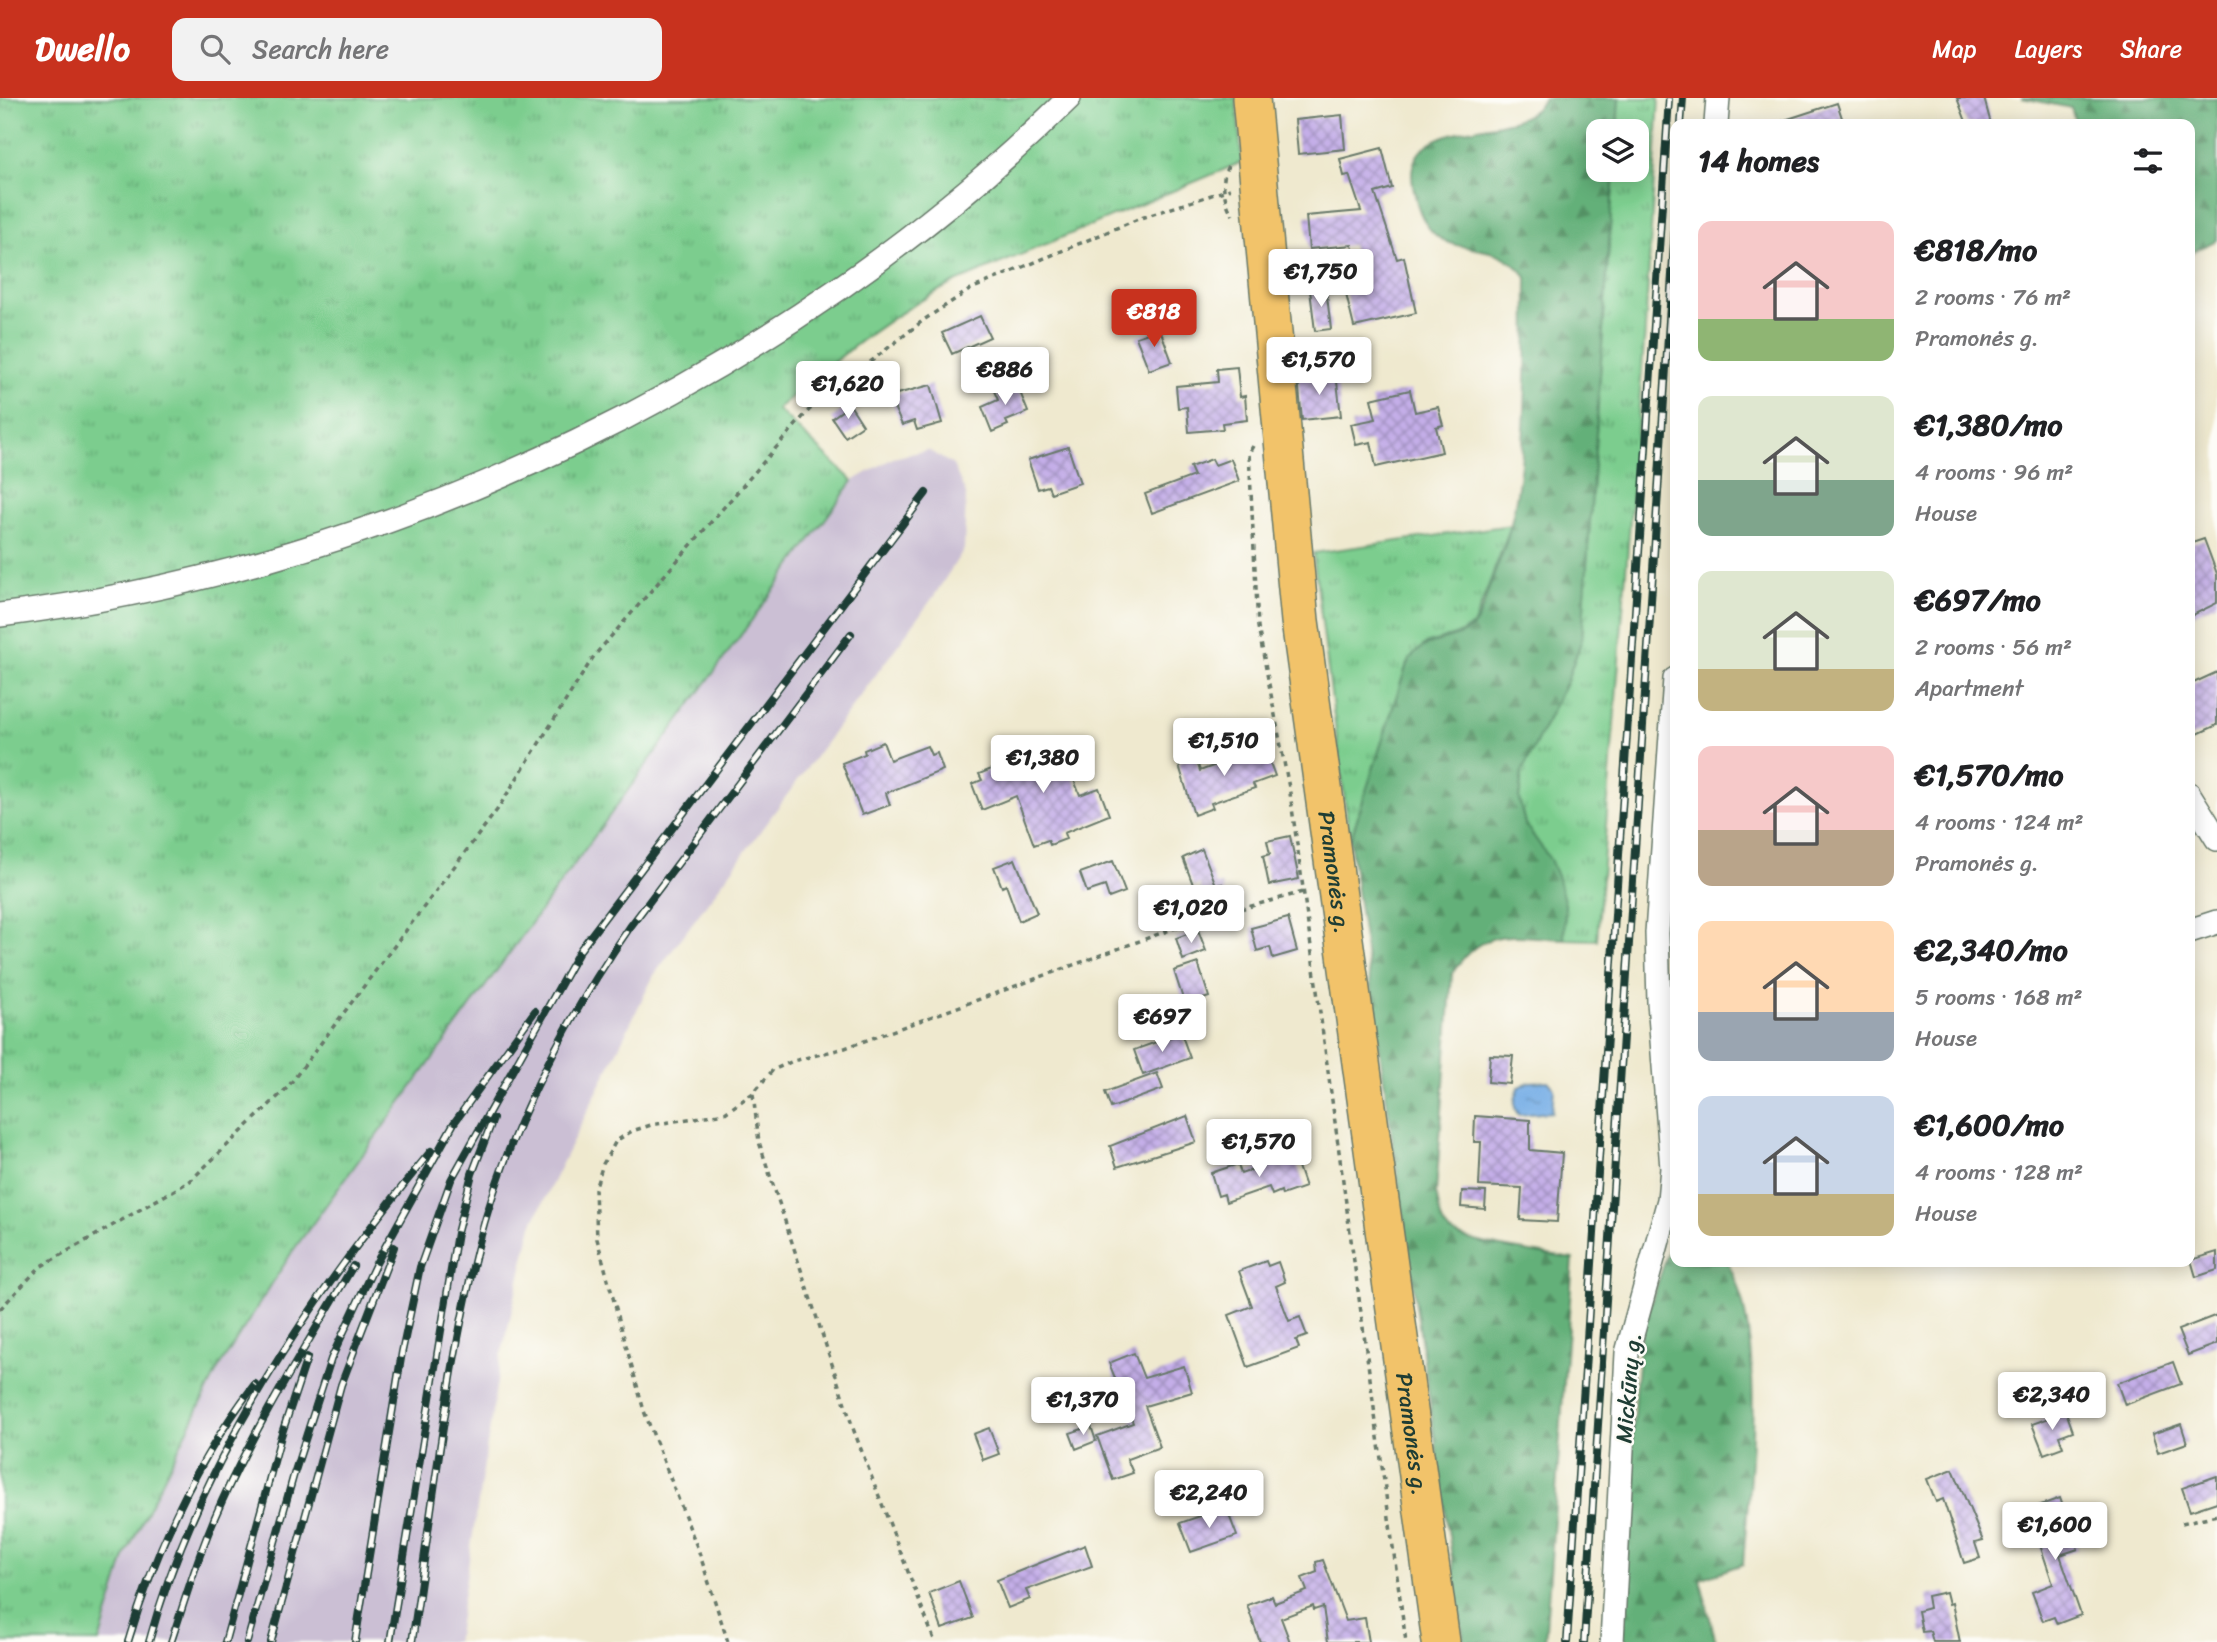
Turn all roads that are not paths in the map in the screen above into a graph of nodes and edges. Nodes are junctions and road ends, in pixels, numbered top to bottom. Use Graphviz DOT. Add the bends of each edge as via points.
graph roads {
  1 [pos="1069,98"];
  2 [pos="1251,98"];
  3 [pos="1718,98"];
  4 [pos="1716,119"];
  5 [pos="0,615"];
  6 [pos="1670,750"];
  7 [pos="2195,804"];
  8 [pos="2217,839"];
  9 [pos="2217,922"];
  10 [pos="2195,929"];
  11 [pos="1670,1132"];
  12 [pos="1670,1192"];
  13 [pos="1441,1642"];
  14 [pos="1612,1642"];
  1 -- 5 [label="street" via="1004,158 841,288 700,377 531,465 323,544 190,580"];
  2 -- 13 [label="main road, Pramonės g." via="1290,532"];
  3 -- 4 [label="street"];
  6 -- 11 [label="street, Mickūnų g." via="1657,933"];
  7 -- 8 [label="street"];
  9 -- 10 [label="street"];
  12 -- 14 [label="street, Mickūnų g." via="1627,1353"];
}
